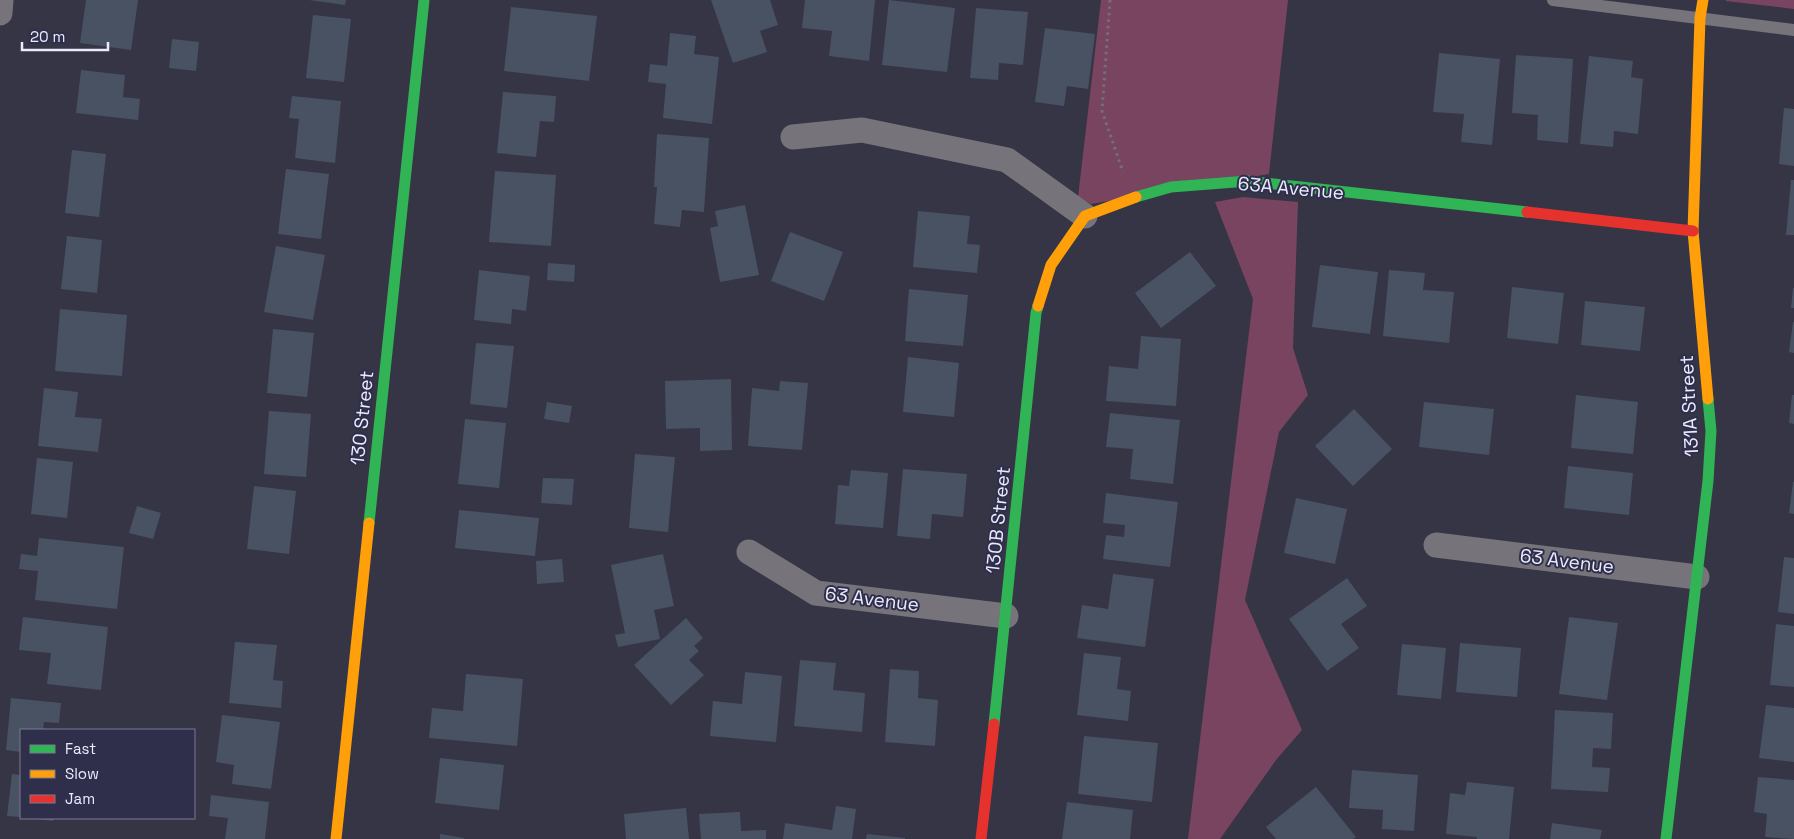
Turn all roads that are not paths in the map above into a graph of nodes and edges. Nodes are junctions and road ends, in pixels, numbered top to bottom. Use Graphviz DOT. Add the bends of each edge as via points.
graph roads {
  1 [pos="1,0"];
  2 [pos="424,0"];
  3 [pos="1553,0"];
  4 [pos="1703,0"];
  5 [pos="0,13"];
  6 [pos="1700,18"];
  7 [pos="1794,30"];
  8 [pos="794,138"];
  9 [pos="1085,216"];
  10 [pos="1694,231"];
  11 [pos="1436,545"];
  12 [pos="749,552"];
  13 [pos="1697,577"];
  14 [pos="1006,616"];
  15 [pos="336,839"];
  16 [pos="981,839"];
  17 [pos="1666,839"];
  1 -- 5 [label="street"];
  2 -- 15 [label="street, 130 Street"];
  3 -- 6 [label="lane"];
  4 -- 6 [label="street, 131A Street"];
  6 -- 7 [label="lane"];
  6 -- 10 [label="street, 131A Street"];
  8 -- 9 [label="street" via="862,130 1007,160"];
  9 -- 10 [label="street, 63A Avenue" via="1171,187 1248,181"];
  9 -- 14 [label="street, 130B Street" via="1051,265 1036,313"];
  10 -- 13 [label="street, 131A Street" via="1711,431"];
  11 -- 13 [label="street, 63 Avenue"];
  12 -- 14 [label="street, 63 Avenue" via="816,593"];
  13 -- 17 [label="street, 131A Street"];
  14 -- 16 [label="street, 130B Street"];
}
